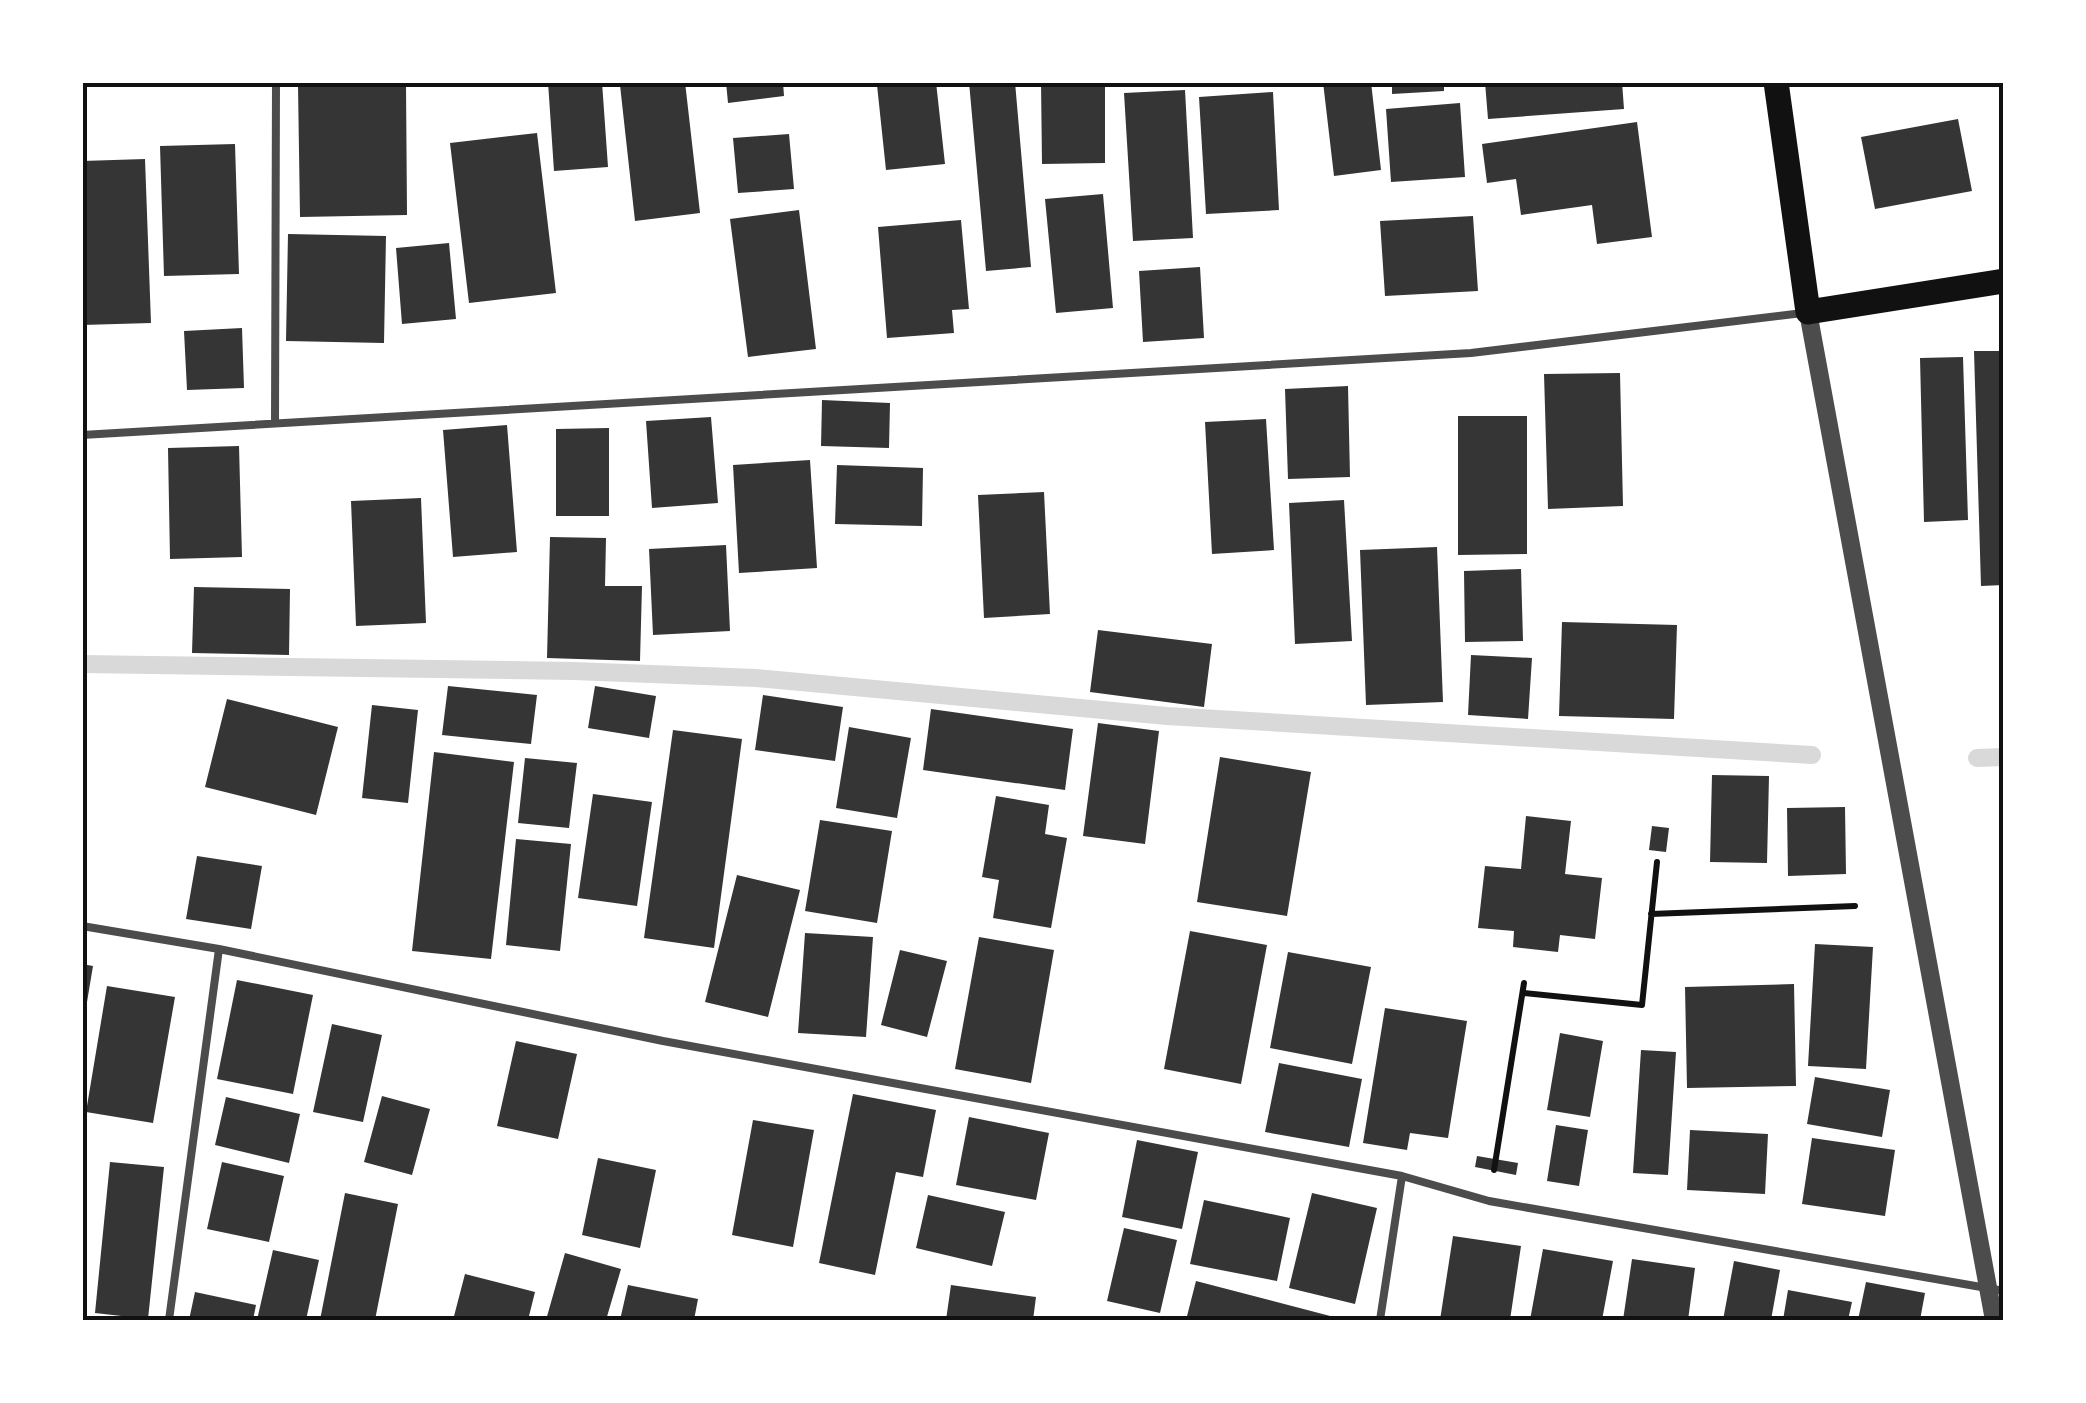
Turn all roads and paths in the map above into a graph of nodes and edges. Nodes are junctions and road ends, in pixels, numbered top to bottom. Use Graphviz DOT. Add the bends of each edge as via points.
graph roads {
  1 [pos="276,82"];
  2 [pos="1776,82"];
  3 [pos="2004,281"];
  4 [pos="1808,312"];
  5 [pos="275,423"];
  6 [pos="82,435"];
  7 [pos="1657,862"];
  8 [pos="1855,906"];
  9 [pos="1652,914"];
  10 [pos="82,926"];
  11 [pos="219,949"];
  12 [pos="1402,1176"];
  13 [pos="1489,1201"];
  14 [pos="1995,1289"];
  15 [pos="170,1320"];
  16 [pos="1380,1320"];
  17 [pos="1994,1320"];
  1 -- 5 [label="lane"];
  2 -- 4 [label="main road"];
  3 -- 4 [label="main road"];
  4 -- 5 [label="lane" via="1471,353"];
  4 -- 14 [label="street"];
  5 -- 6 [label="lane"];
  7 -- 9 [label="path"];
  8 -- 9 [label="path"];
  9 -- 13 [label="path" via="1642,1005 1524,988"];
  10 -- 11 [label="lane"];
  11 -- 12 [label="lane" via="664,1041"];
  11 -- 15 [label="lane"];
  12 -- 13 [label="lane"];
  12 -- 16 [label="lane"];
  13 -- 14 [label="lane"];
  14 -- 17 [label="street"];
}
